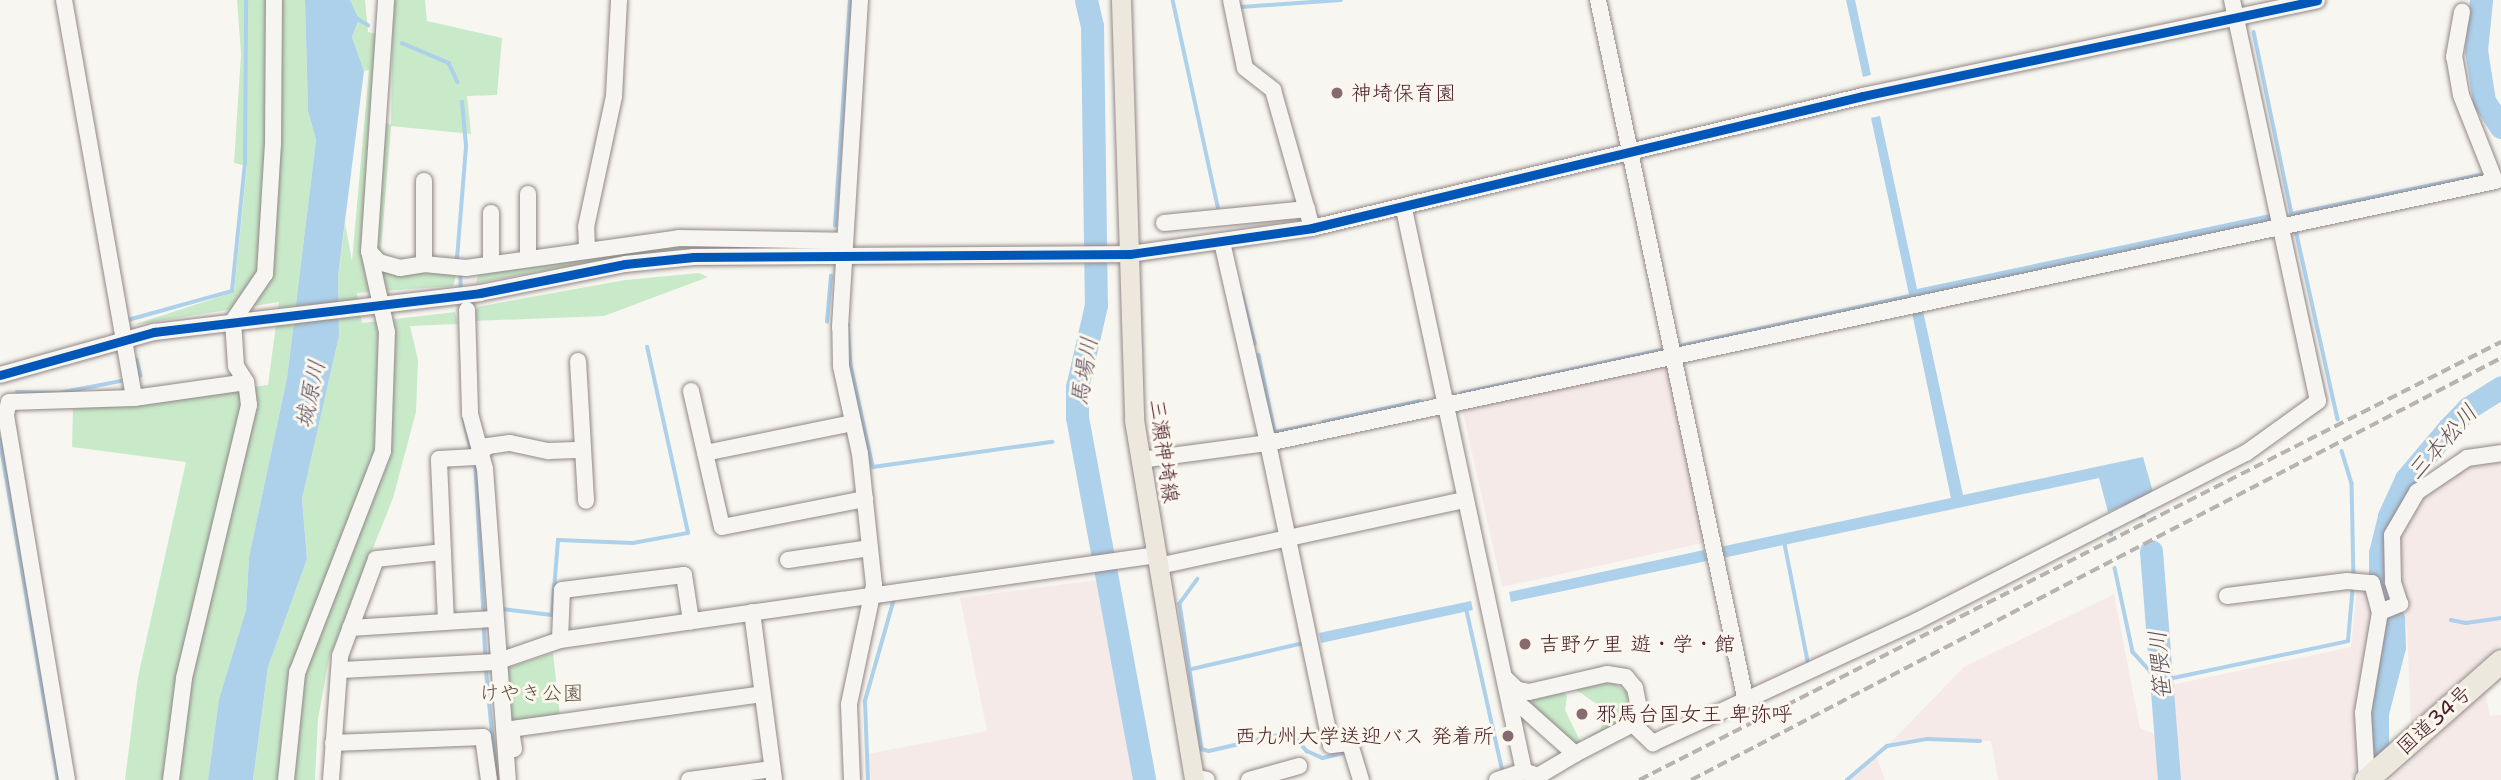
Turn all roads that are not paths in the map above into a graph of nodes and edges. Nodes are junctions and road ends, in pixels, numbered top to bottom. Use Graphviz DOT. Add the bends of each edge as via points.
graph roads {
  1 [pos="64,0"];
  2 [pos="268,0"];
  3 [pos="274,0"];
  4 [pos="386,0"];
  5 [pos="619,0"];
  6 [pos="860,0"];
  7 [pos="1121,0"];
  8 [pos="1231,0"];
  9 [pos="1598,0"];
  10 [pos="2232,0"];
  11 [pos="2317,0"];
  12 [pos="2462,12"];
  13 [pos="2235,17"];
  14 [pos="273,25"];
  15 [pos="1628,152"];
  16 [pos="425,181"];
  17 [pos="528,194"];
  18 [pos="1307,209"];
  19 [pos="1404,209"];
  20 [pos="491,213"];
  21 [pos="1164,223"];
  22 [pos="2290,224"];
  23 [pos="1312,228"];
  24 [pos="1222,242"];
  25 [pos="843,249"];
  26 [pos="587,250"];
  27 [pos="369,251"];
  28 [pos="1120,254"];
  29 [pos="528,259"];
  30 [pos="424,264"];
  31 [pos="491,264"];
  32 [pos="384,306"];
  33 [pos="467,310"];
  34 [pos="237,321"];
  35 [pos="123,340"];
  36 [pos="1670,356"];
  37 [pos="578,361"];
  38 [pos="0,376"];
  39 [pos="246,382"];
  40 [pos="691,391"];
  41 [pos="134,398"];
  42 [pos="9,402"];
  43 [pos="1445,405"];
  44 [pos="852,423"];
  45 [pos="1268,443"];
  46 [pos="583,450"];
  47 [pos="705,453"];
  48 [pos="2501,453"];
  49 [pos="475,457"];
  50 [pos="1140,460"];
  51 [pos="865,499"];
  52 [pos="1465,500"];
  53 [pos="586,501"];
  54 [pos="1288,538"];
  55 [pos="870,548"];
  56 [pos="443,552"];
  57 [pos="788,560"];
  58 [pos="1158,560"];
  59 [pos="873,596"];
  60 [pos="2227,596"];
  61 [pos="752,612"];
  62 [pos="2380,612"];
  63 [pos="486,620"];
  64 [pos="691,621"];
  65 [pos="446,622"];
  66 [pos="350,628"];
  67 [pos="560,640"];
  68 [pos="2501,661"];
  69 [pos="489,662"];
  70 [pos="342,670"];
  71 [pos="1505,678"];
  72 [pos="762,694"];
  73 [pos="1509,695"];
  74 [pos="1745,697"];
  75 [pos="1633,724"];
  76 [pos="332,743"];
  77 [pos="1574,754"];
  78 [pos="1299,766"];
  79 [pos="1524,771"];
  80 [pos="773,774"];
  81 [pos="1198,779"];
  82 [pos="67,780"];
  83 [pos="171,780"];
  84 [pos="286,780"];
  85 [pos="331,780"];
  86 [pos="489,780"];
  87 [pos="508,780"];
  88 [pos="518,780"];
  89 [pos="689,780"];
  90 [pos="852,780"];
  91 [pos="1249,780"];
  92 [pos="1360,780"];
  93 [pos="1497,780"];
  94 [pos="2367,780"];
  1 -- 35 [label="street"];
  2 -- 14 [label="street"];
  3 -- 14 [label="street"];
  4 -- 27 [label="street"];
  5 -- 26 [label="street" via="614,96 586,227"];
  6 -- 25 [label="street"];
  7 -- 28 [label="main road, 三瀬神埼線"];
  8 -- 18 [label="street" via="1245,68 1272,90"];
  9 -- 15 [label="street"];
  10 -- 13 [label="street"];
  11 -- 13 [label="street"];
  12 -- 22 [label="street" via="2454,57 2461,95 2495,181"];
  13 -- 15 [label="street" via="1863,96"];
  13 -- 22 [label="street"];
  14 -- 34 [label="street" via="265,274"];
  15 -- 19 [label="street"];
  15 -- 36 [label="street"];
  16 -- 30 [label="street"];
  17 -- 29 [label="street"];
  18 -- 21 [label="street"];
  18 -- 23 [label="street"];
  19 -- 23 [label="street"];
  19 -- 43 [label="street"];
  20 -- 31 [label="street"];
  22 -- 36 [label="street"];
  22 -- 74 [label="street" via="2318,401 2246,453 1988,588"];
  23 -- 24 [label="street"];
  24 -- 28 [label="street"];
  24 -- 45 [label="street"];
  25 -- 26 [label="street" via="679,239"];
  25 -- 28 [label="street"];
  25 -- 32 [label="street" via="625,264 480,293"];
  25 -- 44 [label="street" via="841,366"];
  26 -- 29 [label="street"];
  27 -- 30 [label="street" via="379,262 400,268"];
  27 -- 32 [label="street"];
  28 -- 50 [label="main road, 三瀬神埼線"];
  29 -- 31 [label="street"];
  30 -- 31 [label="street" via="467,275"];
  32 -- 34 [label="street"];
  32 -- 84 [label="street" via="383,451 297,673"];
  33 -- 49 [label="street"];
  34 -- 35 [label="street"];
  34 -- 39 [label="street" via="236,366"];
  35 -- 38 [label="street"];
  35 -- 41 [label="street"];
  36 -- 43 [label="street"];
  36 -- 74 [label="street"];
  37 -- 46 [label="street"];
  38 -- 42 [label="street"];
  39 -- 41 [label="street"];
  39 -- 83 [label="street" via="249,405 184,678"];
  40 -- 47 [label="street"];
  41 -- 42 [label="street"];
  42 -- 82 [label="street" via="6,414"];
  43 -- 45 [label="street"];
  43 -- 52 [label="street"];
  44 -- 47 [label="street"];
  44 -- 51 [label="street"];
  45 -- 50 [label="street"];
  45 -- 54 [label="street"];
  46 -- 49 [label="street" via="549,451 510,443 488,446"];
  46 -- 53 [label="street"];
  47 -- 51 [label="street" via="722,527"];
  48 -- 62 [label="street" via="2467,458 2417,492 2392,535 2393,582 2400,604"];
  49 -- 56 [label="street" via="439,459"];
  49 -- 63 [label="street"];
  50 -- 58 [label="main road, 三瀬神埼線"];
  51 -- 55 [label="street"];
  52 -- 54 [label="street"];
  52 -- 71 [label="street"];
  54 -- 58 [label="street"];
  54 -- 92 [label="street" via="1331,745 1350,743"];
  55 -- 57 [label="street"];
  55 -- 59 [label="street"];
  56 -- 65 [label="street"];
  56 -- 66 [label="street" via="376,559"];
  58 -- 59 [label="street" via="1117,561"];
  58 -- 81 [label="main road, 三瀬神埼線"];
  59 -- 61 [label="street"];
  59 -- 90 [label="street" via="849,704"];
  60 -- 62 [label="street" via="2353,581 2372,583"];
  61 -- 64 [label="street"];
  61 -- 72 [label="street"];
  62 -- 94 [label="street" via="2363,713"];
  63 -- 65 [label="street"];
  63 -- 69 [label="street"];
  64 -- 67 [label="street"];
  64 -- 67 [label="street" via="684,575 562,590"];
  65 -- 66 [label="street"];
  66 -- 70 [label="street" via="340,656"];
  67 -- 69 [label="street"];
  68 -- 94 [label="highway, 国道34号"];
  69 -- 70 [label="street"];
  69 -- 87 [label="street"];
  70 -- 76 [label="street"];
  71 -- 73 [label="street"];
  71 -- 75 [label="street" via="1518,690 1529,692 1607,674 1626,677 1636,688 1639,708"];
  72 -- 80 [label="street"];
  72 -- 88 [label="street" via="511,729"];
  73 -- 77 [label="street"];
  73 -- 79 [label="street"];
  74 -- 75 [label="street" via="1653,743"];
  75 -- 77 [label="street"];
  76 -- 85 [label="street"];
  76 -- 86 [label="street" via="483,737"];
  77 -- 79 [label="street" via="1538,776"];
  78 -- 91 [label="street"];
  79 -- 93 [label="street"];
  80 -- 89 [label="street"];
}
